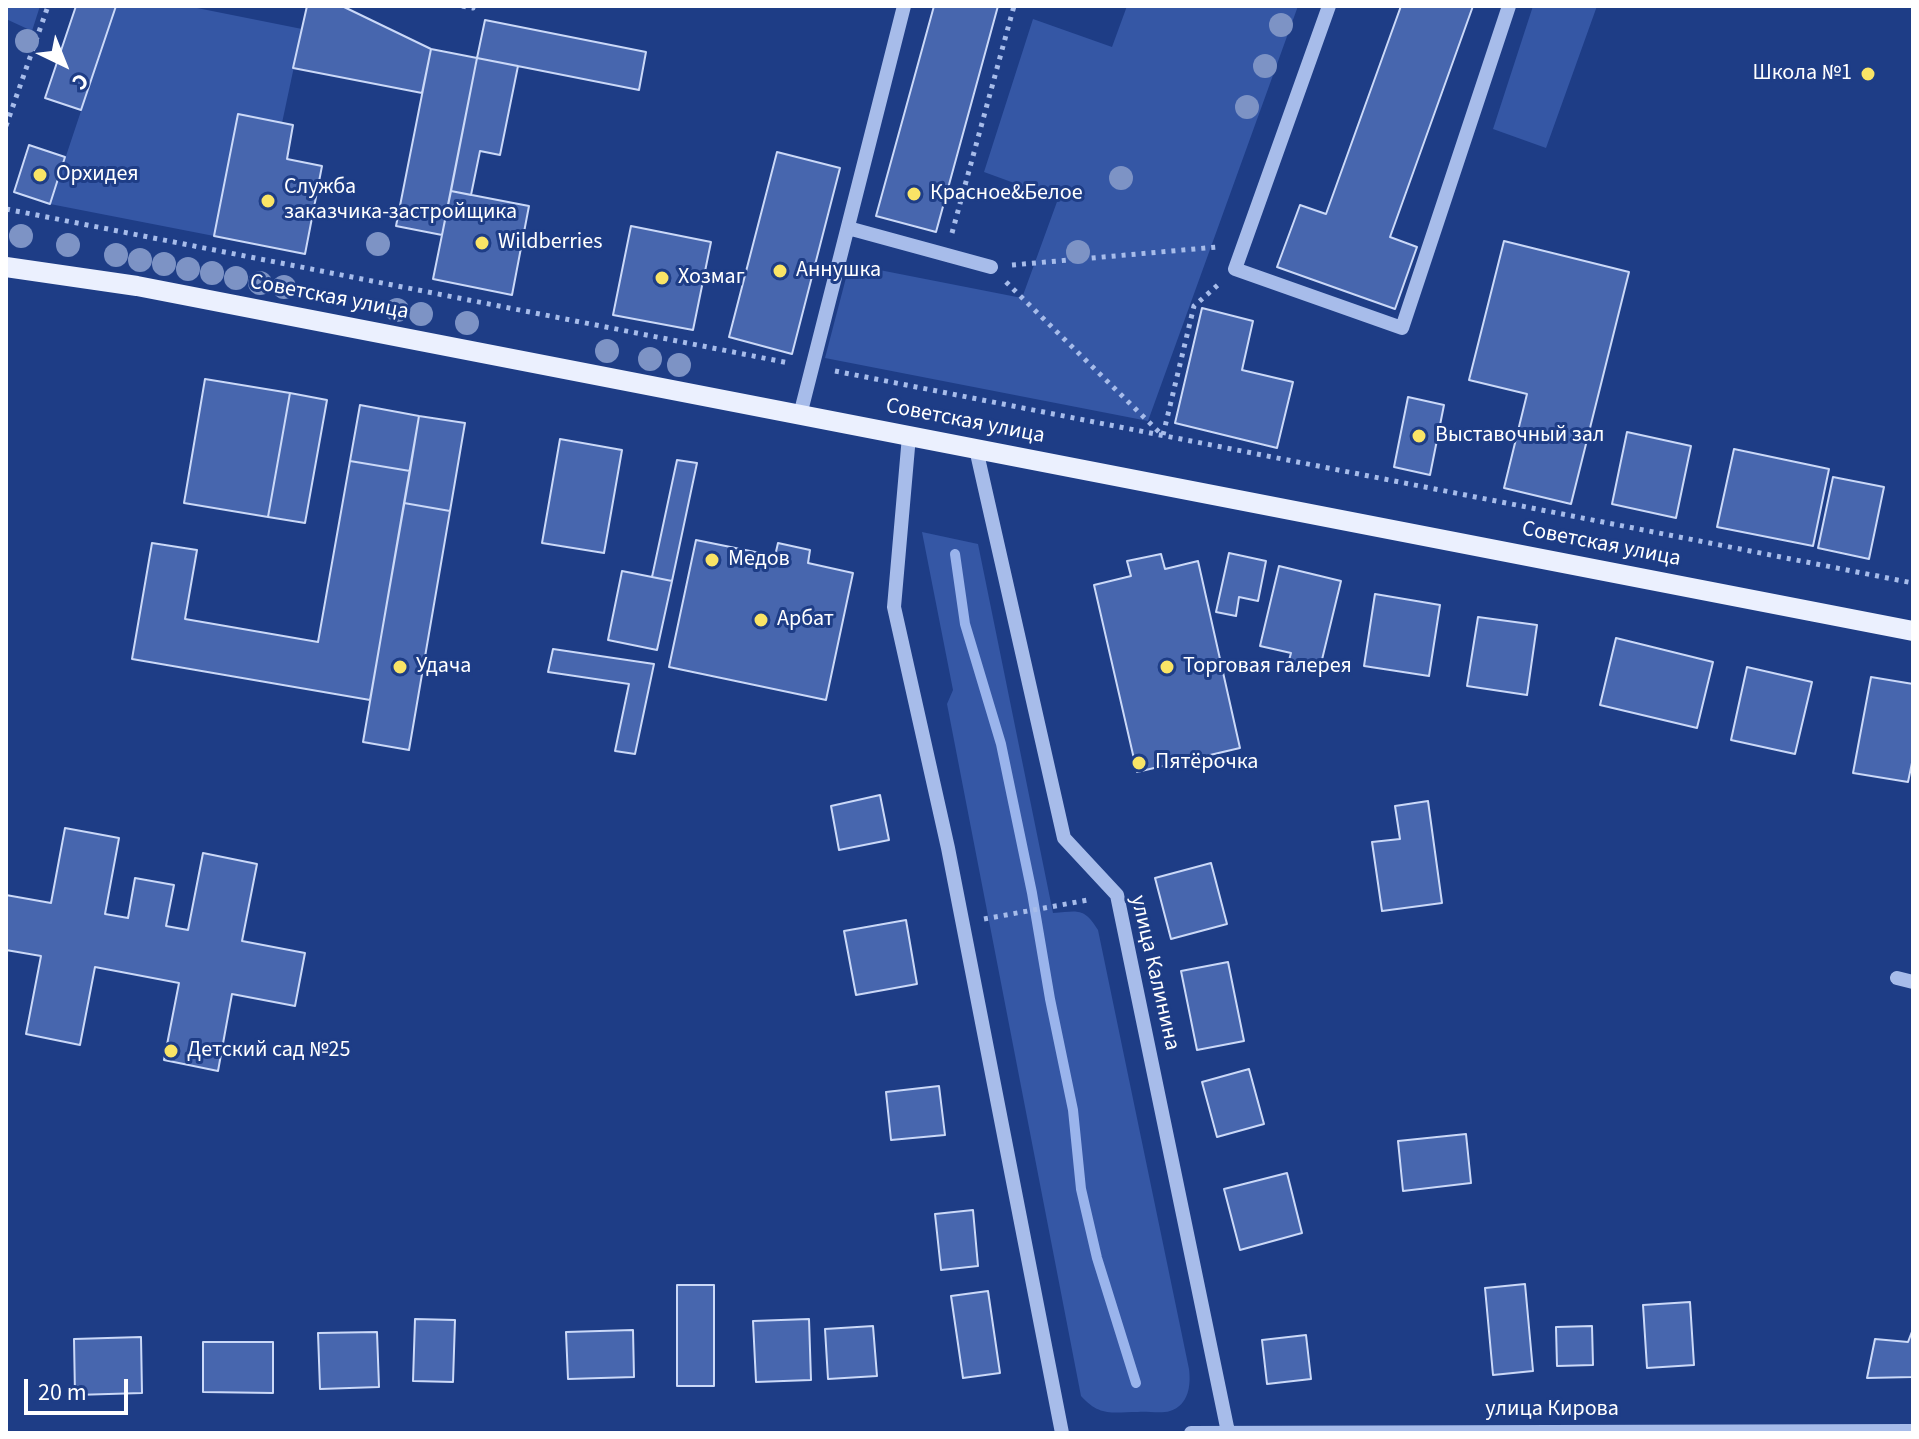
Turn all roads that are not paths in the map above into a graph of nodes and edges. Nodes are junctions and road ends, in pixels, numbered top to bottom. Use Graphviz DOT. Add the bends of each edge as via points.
graph roads {
  1 [pos="904,6"];
  2 [pos="1329,6"];
  3 [pos="1509,6"];
  4 [pos="848,228"];
  5 [pos="6,267"];
  6 [pos="991,267"];
  7 [pos="800,415"];
  8 [pos="909,436"];
  9 [pos="976,449"];
  10 [pos="1913,631"];
  11 [pos="1897,978"];
  12 [pos="1913,982"];
  13 [pos="1913,1431"];
  14 [pos="1228,1432"];
  15 [pos="1421,1432"];
  16 [pos="1062,1433"];
  17 [pos="1191,1433"];
  1 -- 4 [label="street"];
  2 -- 3 [label="street" via="1235,269 1402,328"];
  4 -- 6 [label="street"];
  4 -- 7 [label="street"];
  5 -- 7 [label="main road, Советская улица" via="137,286"];
  7 -- 8 [label="main road, Советская улица"];
  8 -- 9 [label="main road, Советская улица"];
  8 -- 16 [label="street" via="894,607 948,848"];
  9 -- 10 [label="main road, Советская улица"];
  9 -- 14 [label="street, улица Калинина" via="1064,838 1117,895"];
  11 -- 12 [label="street"];
  13 -- 15 [label="street, улица Кирова"];
  14 -- 15 [label="street, улица Кирова"];
  14 -- 17 [label="street, улица Кирова"];
}
